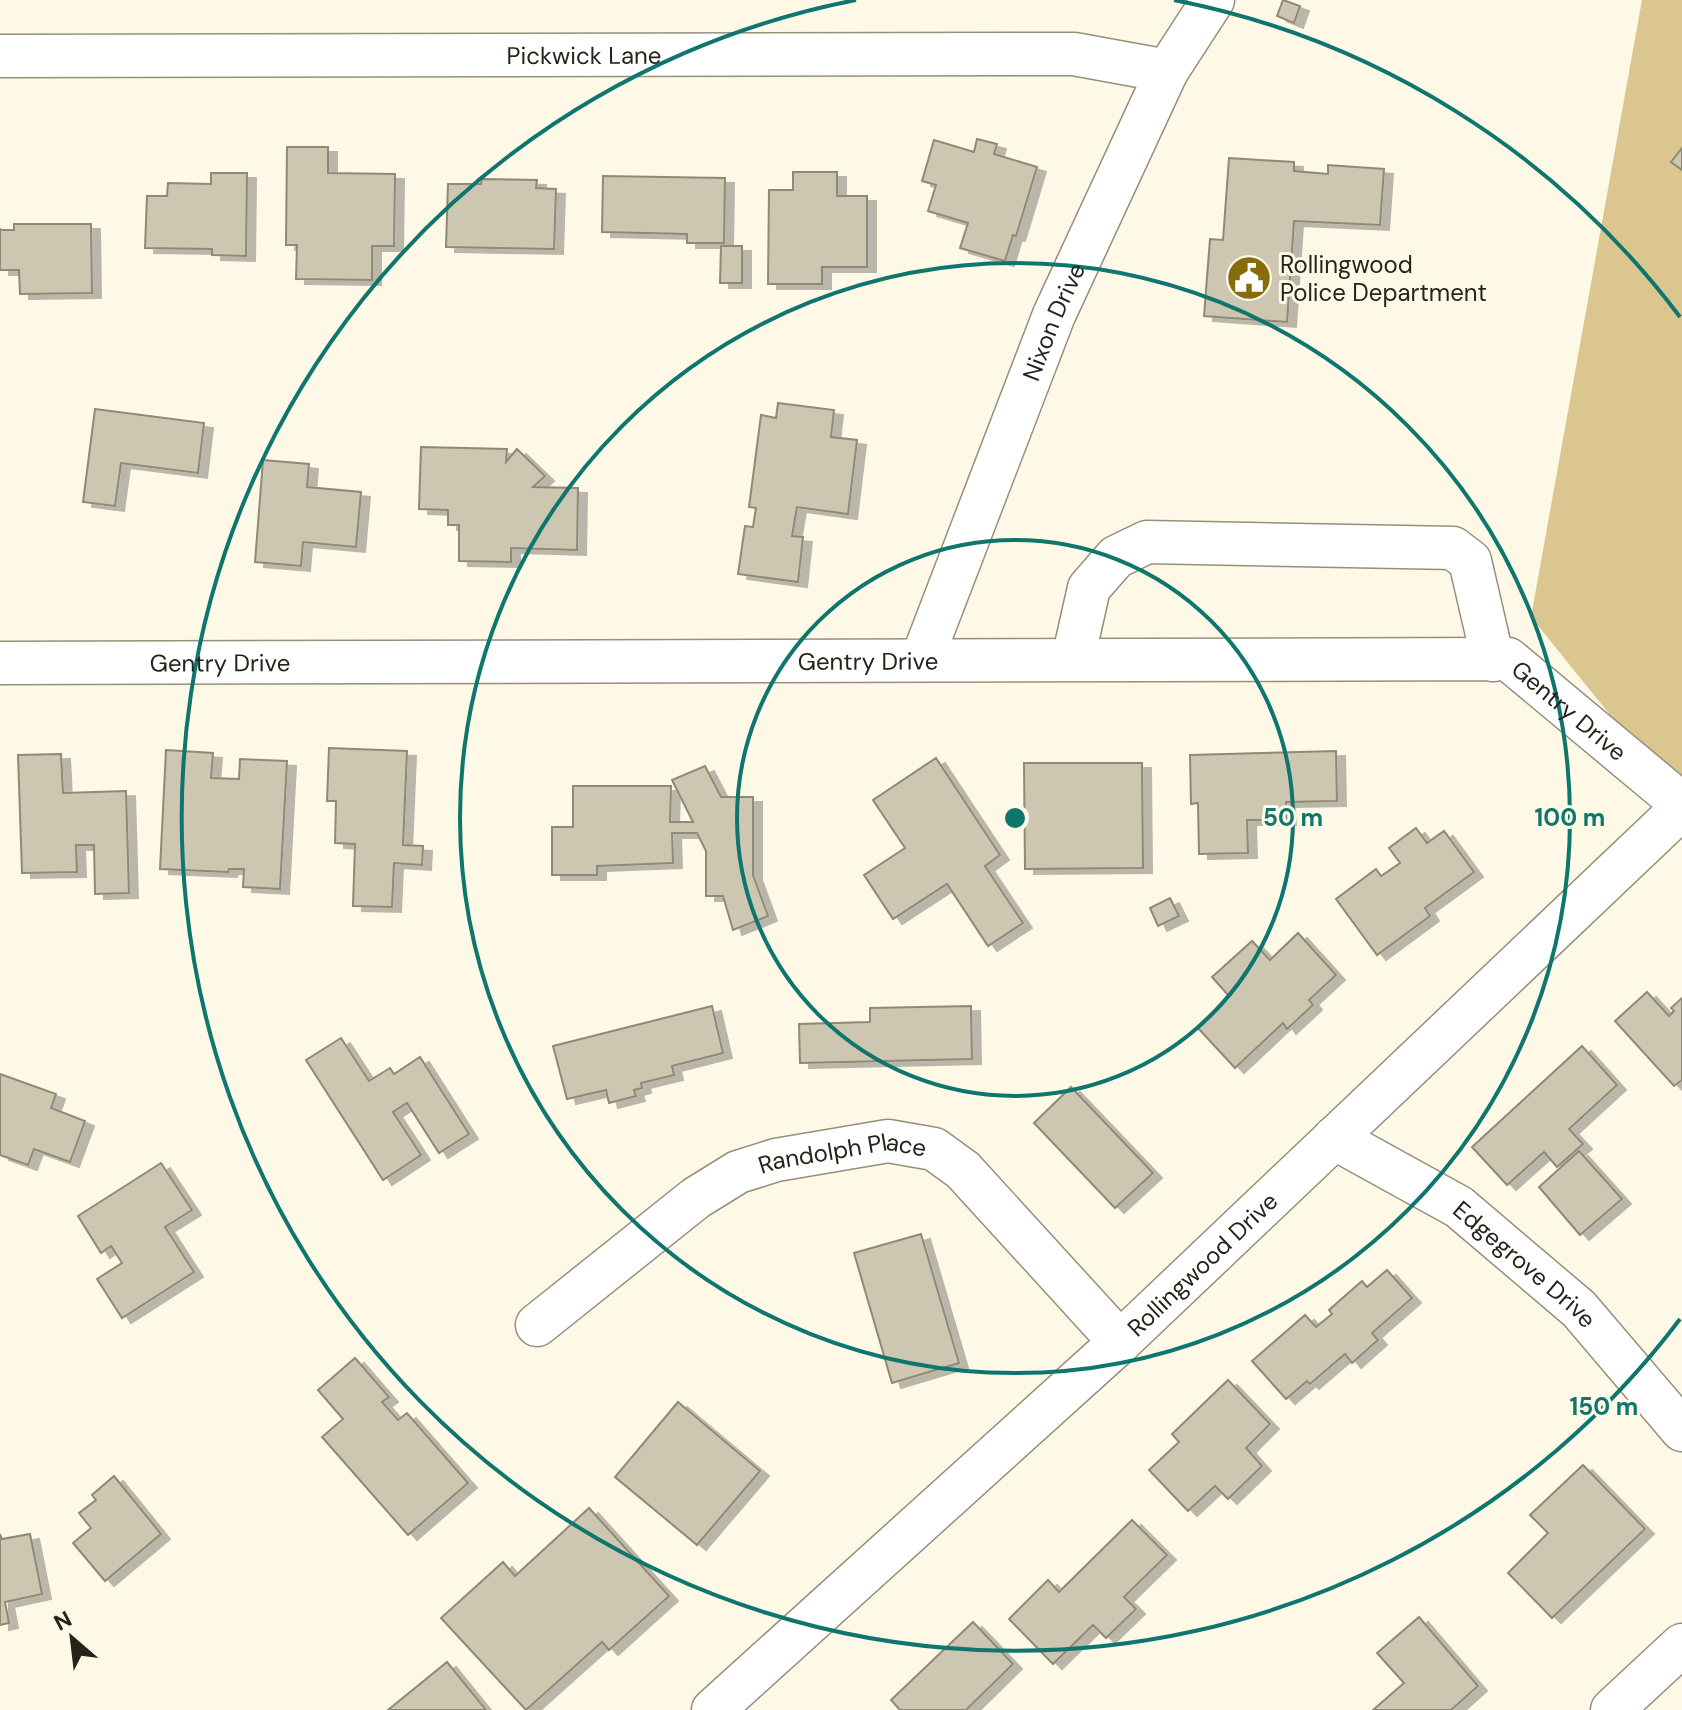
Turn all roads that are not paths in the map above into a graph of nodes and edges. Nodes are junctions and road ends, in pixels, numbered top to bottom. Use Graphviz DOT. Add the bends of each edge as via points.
graph roads {
  1 [pos="1213,0"];
  2 [pos="0,56"];
  3 [pos="1167,71"];
  4 [pos="922,659"];
  5 [pos="1073,659"];
  6 [pos="1493,660"];
  7 [pos="0,663"];
  8 [pos="1682,806"];
  9 [pos="1334,1138"];
  10 [pos="537,1325"];
  11 [pos="1120,1342"];
  12 [pos="1682,1430"];
  13 [pos="1682,1645"];
  14 [pos="713,1710"];
  15 [pos="1612,1710"];
  1 -- 3 [label="street, Nixon Drive"];
  2 -- 3 [label="street, Pickwick Lane" via="1074,54"];
  3 -- 4 [label="street, Nixon Drive" via="1054,315"];
  4 -- 5 [label="street, Gentry Drive"];
  4 -- 7 [label="street, Gentry Drive"];
  5 -- 6 [label="street, Gentry Drive"];
  5 -- 6 [label="street" via="1089,588 1116,557 1147,542 1453,548 1470,561"];
  6 -- 8 [label="street, Gentry Drive" via="1508,659"];
  8 -- 9 [label="street, Rollingwood Drive"];
  9 -- 11 [label="street, Rollingwood Drive"];
  9 -- 12 [label="street, Edgegrove Drive" via="1459,1207 1579,1309"];
  10 -- 11 [label="street, Randolph Place" via="696,1198 738,1172 776,1160 888,1141 934,1149 963,1170"];
  11 -- 14 [label="street, Rollingwood Drive"];
  13 -- 15 [label="street"];
}
